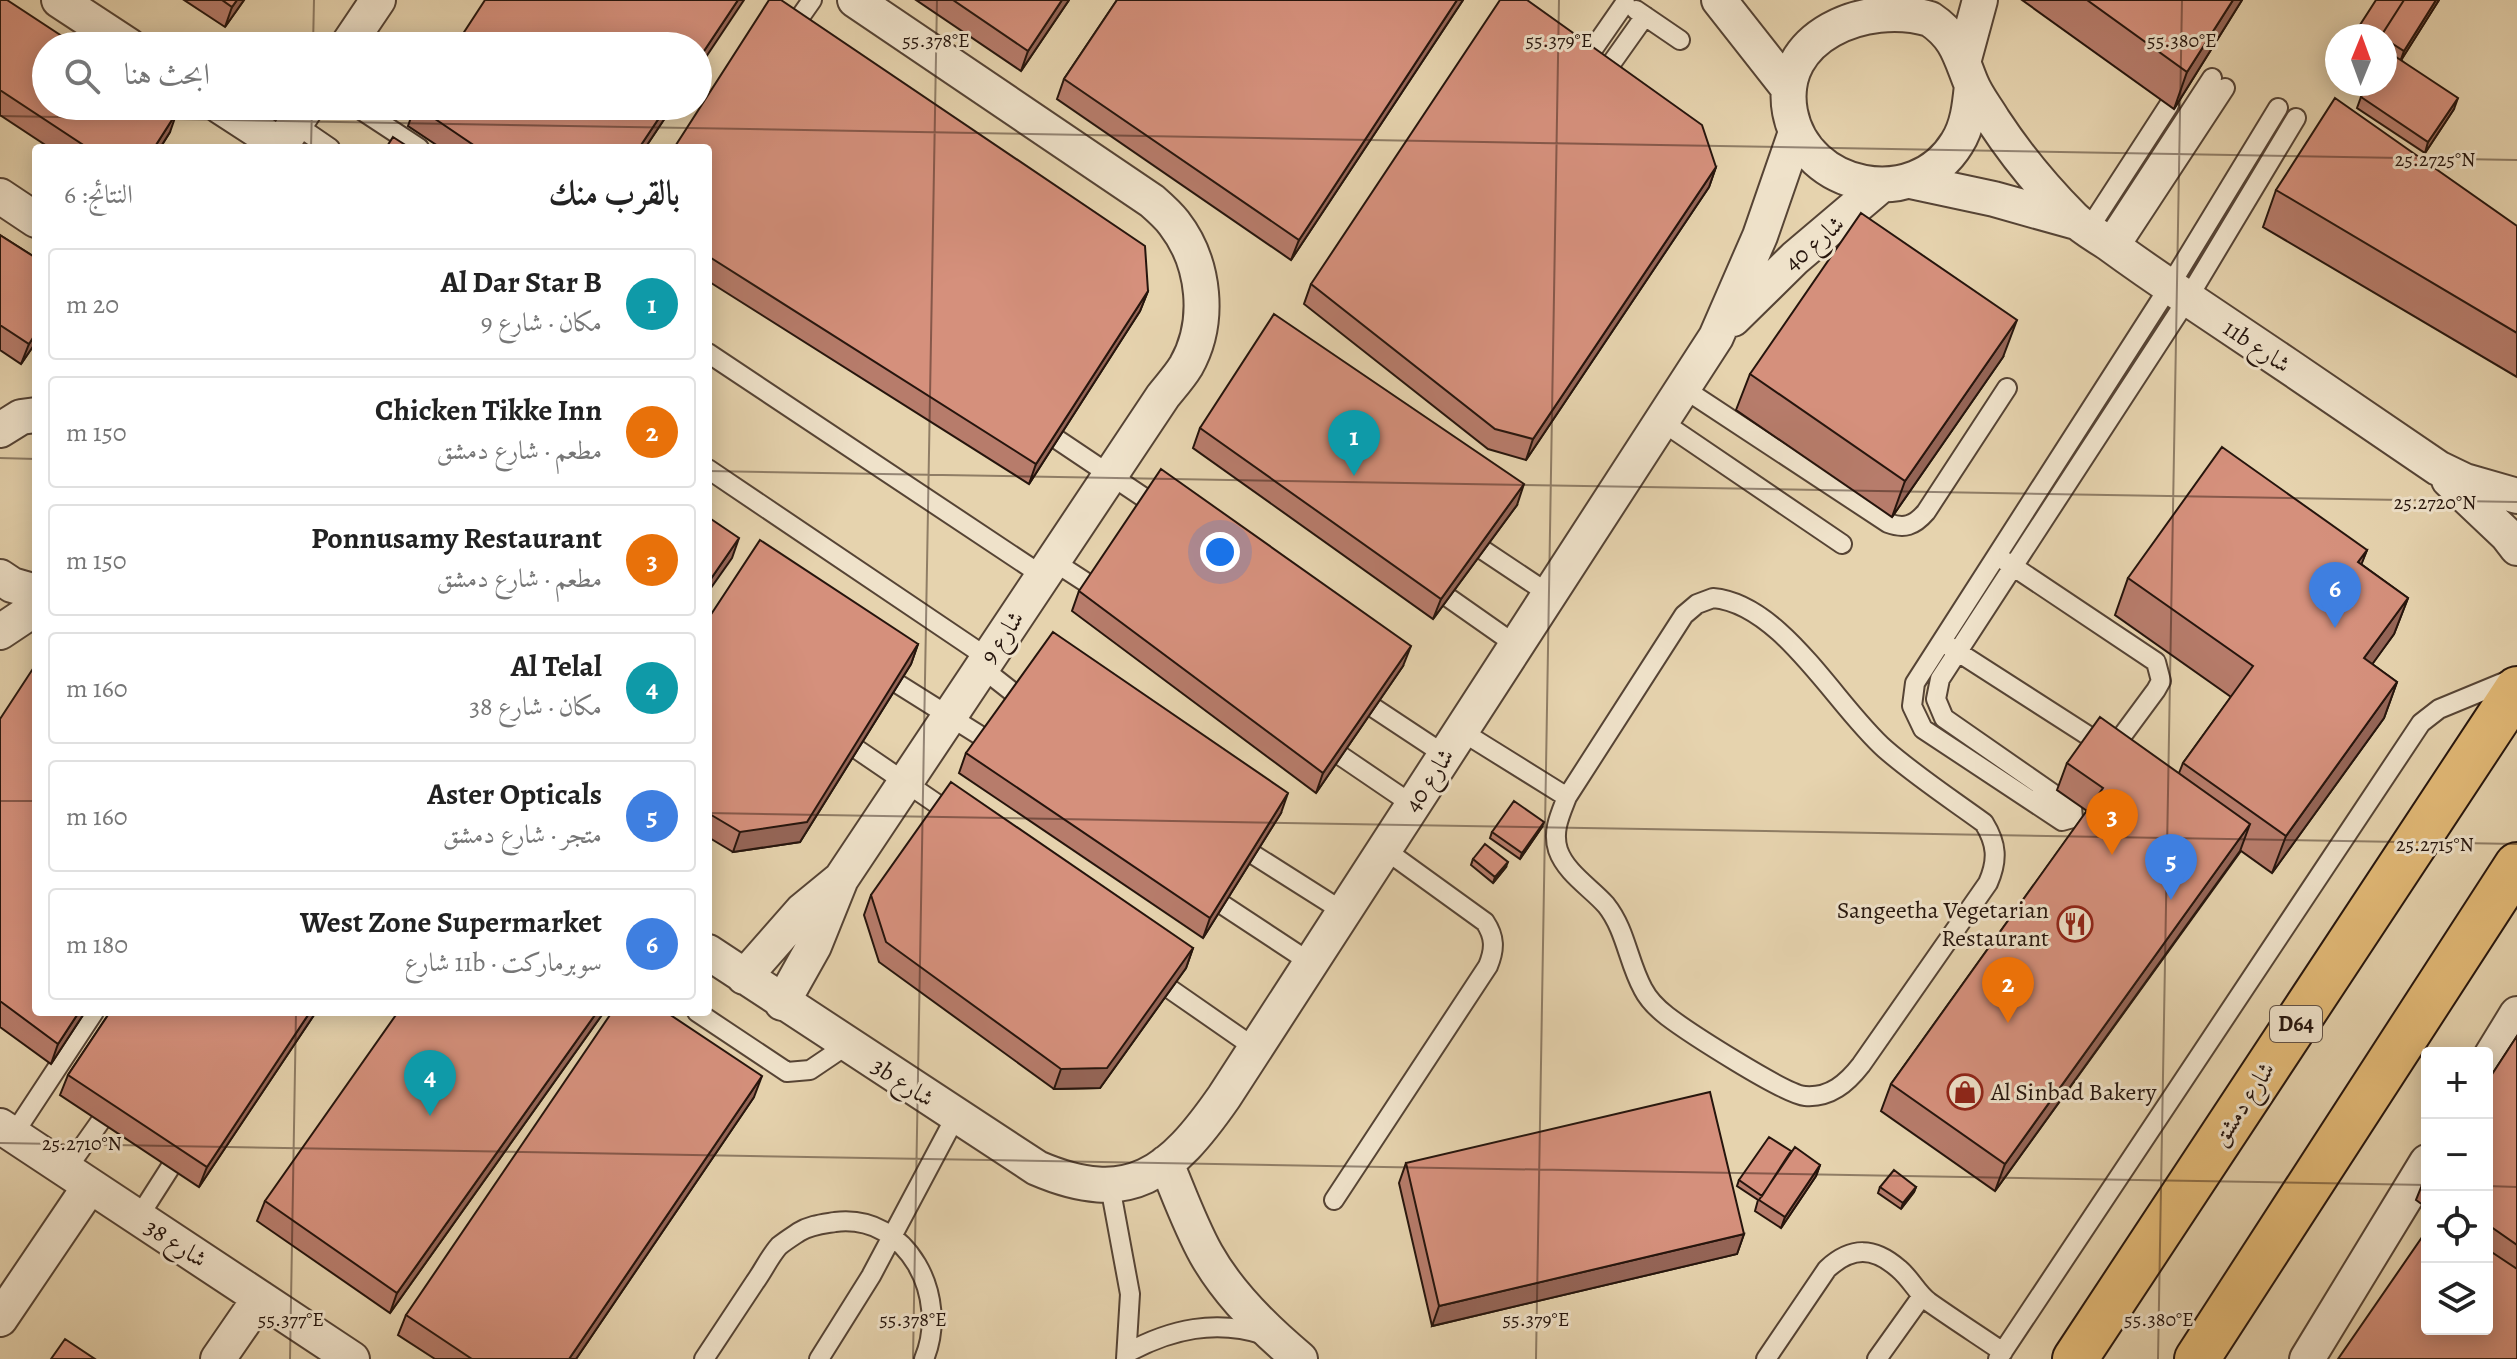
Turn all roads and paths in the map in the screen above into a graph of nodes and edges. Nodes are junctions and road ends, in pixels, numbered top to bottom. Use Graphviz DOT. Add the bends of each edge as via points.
graph roads {
  1 [pos="59,0"];
  2 [pos="378,0"];
  3 [pos="812,0"];
  4 [pos="855,0"];
  5 [pos="1719,0"];
  6 [pos="1980,0"];
  7 [pos="1623,2"];
  8 [pos="1862,3"];
  9 [pos="1645,16"];
  10 [pos="791,30"];
  11 [pos="108,32"];
  12 [pos="360,32"];
  13 [pos="1680,40"];
  14 [pos="1582,65"];
  15 [pos="1968,72"];
  16 [pos="1601,78"];
  17 [pos="2219,83"];
  18 [pos="1789,89"];
  19 [pos="2169,105"];
  20 [pos="2278,108"];
  21 [pos="2296,118"];
  22 [pos="259,120"];
  23 [pos="376,120"];
  24 [pos="290,131"];
  25 [pos="1796,132"];
  26 [pos="321,144"];
  27 [pos="413,144"];
  28 [pos="1895,184"];
  29 [pos="0,196"];
  30 [pos="32,217"];
  31 [pos="2097,236"];
  32 [pos="2179,292"];
  33 [pos="1716,337"];
  34 [pos="712,356"];
  35 [pos="1683,388"];
  36 [pos="2007,388"];
  37 [pos="1661,421"];
  38 [pos="1058,440"];
  39 [pos="2438,468"];
  40 [pos="712,472"];
  41 [pos="1110,475"];
  42 [pos="2517,496"];
  43 [pos="1146,499"];
  44 [pos="1842,544"];
  45 [pos="2517,548"];
  46 [pos="1483,550"];
  47 [pos="1996,555"];
  48 [pos="2014,565"];
  49 [pos="1048,568"];
  50 [pos="0,577"];
  51 [pos="1090,585"];
  52 [pos="32,591"];
  53 [pos="1549,594"];
  54 [pos="1449,598"];
  55 [pos="32,611"];
  56 [pos="0,632"];
  57 [pos="1940,641"];
  58 [pos="1516,645"];
  59 [pos="1958,652"];
  60 [pos="985,663"];
  61 [pos="2517,677"];
  62 [pos="898,684"];
  63 [pos="2517,689"];
  64 [pos="1015,694"];
  65 [pos="1374,708"];
  66 [pos="949,716"];
  67 [pos="984,738"];
  68 [pos="1453,743"];
  69 [pos="858,750"];
  70 [pos="1341,756"];
  71 [pos="906,781"];
  72 [pos="1567,797"];
  73 [pos="1413,805"];
  74 [pos="940,806"];
  75 [pos="1384,849"];
  76 [pos="1254,855"];
  77 [pos="2517,865"];
  78 [pos="841,879"];
  79 [pos="1223,905"];
  80 [pos="1344,912"];
  81 [pos="712,955"];
  82 [pos="1311,963"];
  83 [pos="744,977"];
  84 [pos="1170,989"];
  85 [pos="782,1003"];
  86 [pos="2517,1014"];
  87 [pos="91,1016"];
  88 [pos="701,1016"];
  89 [pos="847,1045"];
  90 [pos="1255,1048"];
  91 [pos="2493,1053"];
  92 [pos="956,1116"];
  93 [pos="100,1122"];
  94 [pos="6,1131"];
  95 [pos="1166,1163"];
  96 [pos="170,1168"];
  97 [pos="2421,1172"];
  98 [pos="78,1178"];
  99 [pos="1110,1186"];
  100 [pos="1334,1200"];
  101 [pos="138,1218"];
  102 [pos="893,1236"];
  103 [pos="1922,1296"];
  104 [pos="260,1298"];
  105 [pos="0,1319"];
  106 [pos="1288,1349"];
  107 [pos="2000,1355"];
  108 [pos="1126,1356"];
  109 [pos="218,1359"];
  110 [pos="352,1359"];
  111 [pos="704,1359"];
  112 [pos="819,1359"];
  113 [pos="924,1359"];
  114 [pos="1766,1359"];
  115 [pos="1877,1359"];
  116 [pos="2075,1359"];
  117 [pos="2197,1359"];
  118 [pos="2307,1359"];
  1 -- 11 [label="street"];
  2 -- 12 [label="street"];
  3 -- 10 [label="lane"];
  4 -- 41 [label="street, شارع 9" via="1125,185 1164,236 1181,298 1174,362 1163,396"];
  5 -- 18 [label="street"];
  6 -- 15 [label="street"];
  7 -- 9 [label="lane"];
  7 -- 14 [label="lane"];
  8 -- 15 [label="street" via="1904,7 1929,18 1950,36"];
  8 -- 18 [label="street" via="1810,37 1795,61"];
  9 -- 13 [label="lane"];
  9 -- 16 [label="lane"];
  15 -- 28 [label="street" via="1969,116 1957,144 1937,166"];
  15 -- 31 [label="street, 11b شارع" via="2020,157"];
  17 -- 31 [label="lane"];
  18 -- 25 [label="street"];
  19 -- 31 [label="lane"];
  20 -- 32 [label="lane"];
  21 -- 32 [label="lane"];
  22 -- 24 [label="street"];
  23 -- 27 [label="lane"];
  24 -- 26 [label="lane"];
  25 -- 28 [label="street" via="1830,172 1854,182"];
  25 -- 33 [label="street, شارع 40" via="1760,236"];
  28 -- 31 [label="street, 11b شارع" via="1994,199"];
  28 -- 33 [label="street, شارع 40" via="1795,258"];
  29 -- 30 [label="street"];
  31 -- 32 [label="street, 11b شارع"];
  32 -- 39 [label="street, 11b شارع"];
  32 -- 47 [label="lane"];
  32 -- 48 [label="lane"];
  33 -- 35 [label="street, شارع 40"];
  34 -- 49 [label="lane"];
  35 -- 36 [label="lane" via="1898,527 1910,526 1926,512"];
  35 -- 37 [label="street, شارع 40"];
  37 -- 44 [label="lane"];
  37 -- 53 [label="street, شارع 40"];
  38 -- 41 [label="lane"];
  39 -- 42 [label="street, 11b شارع"];
  39 -- 45 [label="street, 11b شارع"];
  40 -- 60 [label="lane"];
  41 -- 43 [label="lane"];
  41 -- 49 [label="street, شارع 9"];
  46 -- 53 [label="lane"];
  47 -- 48 [label="lane"];
  47 -- 57 [label="lane"];
  48 -- 59 [label="lane"];
  48 -- 59 [label="lane" via="2156,662 2161,681 2156,690 2122,736 2098,742"];
  49 -- 51 [label="lane"];
  49 -- 60 [label="street, شارع 9"];
  50 -- 52 [label="street"];
  53 -- 58 [label="street, شارع 40"];
  54 -- 58 [label="lane"];
  55 -- 56 [label="street"];
  57 -- 59 [label="lane"];
  57 -- 59 [label="lane" via="1912,695 1923,729 2056,818 2073,818 2067,802 1944,718 1936,689"];
  58 -- 68 [label="street, شارع 40"];
  60 -- 64 [label="lane"];
  60 -- 66 [label="street, شارع 9"];
  61 -- 107 [label="lane" via="2439,709 2421,723"];
  62 -- 66 [label="lane"];
  63 -- 116 [label="main road, شارع دمشق / D64"];
  65 -- 68 [label="lane"];
  66 -- 67 [label="lane"];
  66 -- 71 [label="street, شارع 9"];
  68 -- 72 [label="lane"];
  68 -- 73 [label="street, شارع 40"];
  69 -- 71 [label="lane"];
  70 -- 73 [label="lane"];
  71 -- 74 [label="lane"];
  71 -- 78 [label="street, شارع 9"];
  72 -- 72 [label="lane" via="1556,824 1559,853 1620,927 1642,988 1655,1005 1782,1088 1804,1096 1847,1083 1995,868 1996,853 1984,823 1884,748 1786,639 1730,599 1713,598 1684,615"];
  73 -- 75 [label="street, شارع 40"];
  75 -- 80 [label="street, شارع 40"];
  75 -- 100 [label="lane" via="1485,922 1494,944 1488,966"];
  76 -- 80 [label="lane"];
  77 -- 117 [label="main road"];
  78 -- 83 [label="street, شارع 9" via="802,911"];
  78 -- 85 [label="street, شارع 9" via="814,946"];
  79 -- 82 [label="lane"];
  80 -- 82 [label="street, شارع 40"];
  81 -- 83 [label="street, 3b شارع"];
  82 -- 90 [label="street, شارع 40"];
  83 -- 85 [label="street, 3b شارع"];
  84 -- 90 [label="lane"];
  85 -- 89 [label="street, 3b شارع"];
  86 -- 91 [label="street"];
  87 -- 94 [label="lane"];
  88 -- 89 [label="lane" via="735,1046 795,1073 810,1070"];
  89 -- 92 [label="street, 3b شارع"];
  90 -- 95 [label="street, شارع 40" via="1206,1123"];
  92 -- 99 [label="street, 3b شارع" via="1037,1168 1080,1184"];
  92 -- 102 [label="lane"];
  93 -- 98 [label="lane"];
  94 -- 98 [label="street, شارع 38"];
  95 -- 99 [label="street, شارع 40" via="1135,1182"];
  95 -- 106 [label="street" via="1195,1234 1218,1273"];
  96 -- 101 [label="lane"];
  97 -- 118 [label="street"];
  98 -- 101 [label="street, شارع 38"];
  98 -- 105 [label="street"];
  99 -- 108 [label="lane" via="1130,1294"];
  101 -- 104 [label="street, شارع 38"];
  102 -- 111 [label="lane" via="866,1224 841,1221 803,1230 780,1246"];
  102 -- 112 [label="lane"];
  102 -- 113 [label="lane" via="920,1269 931,1298 933,1330"];
  103 -- 107 [label="lane"];
  103 -- 114 [label="lane" via="1883,1258 1854,1252 1827,1269"];
  103 -- 115 [label="lane"];
  104 -- 109 [label="street"];
  104 -- 110 [label="street, شارع 38"];
  106 -- 108 [label="lane" via="1246,1329 1215,1326 1154,1338"];
}
